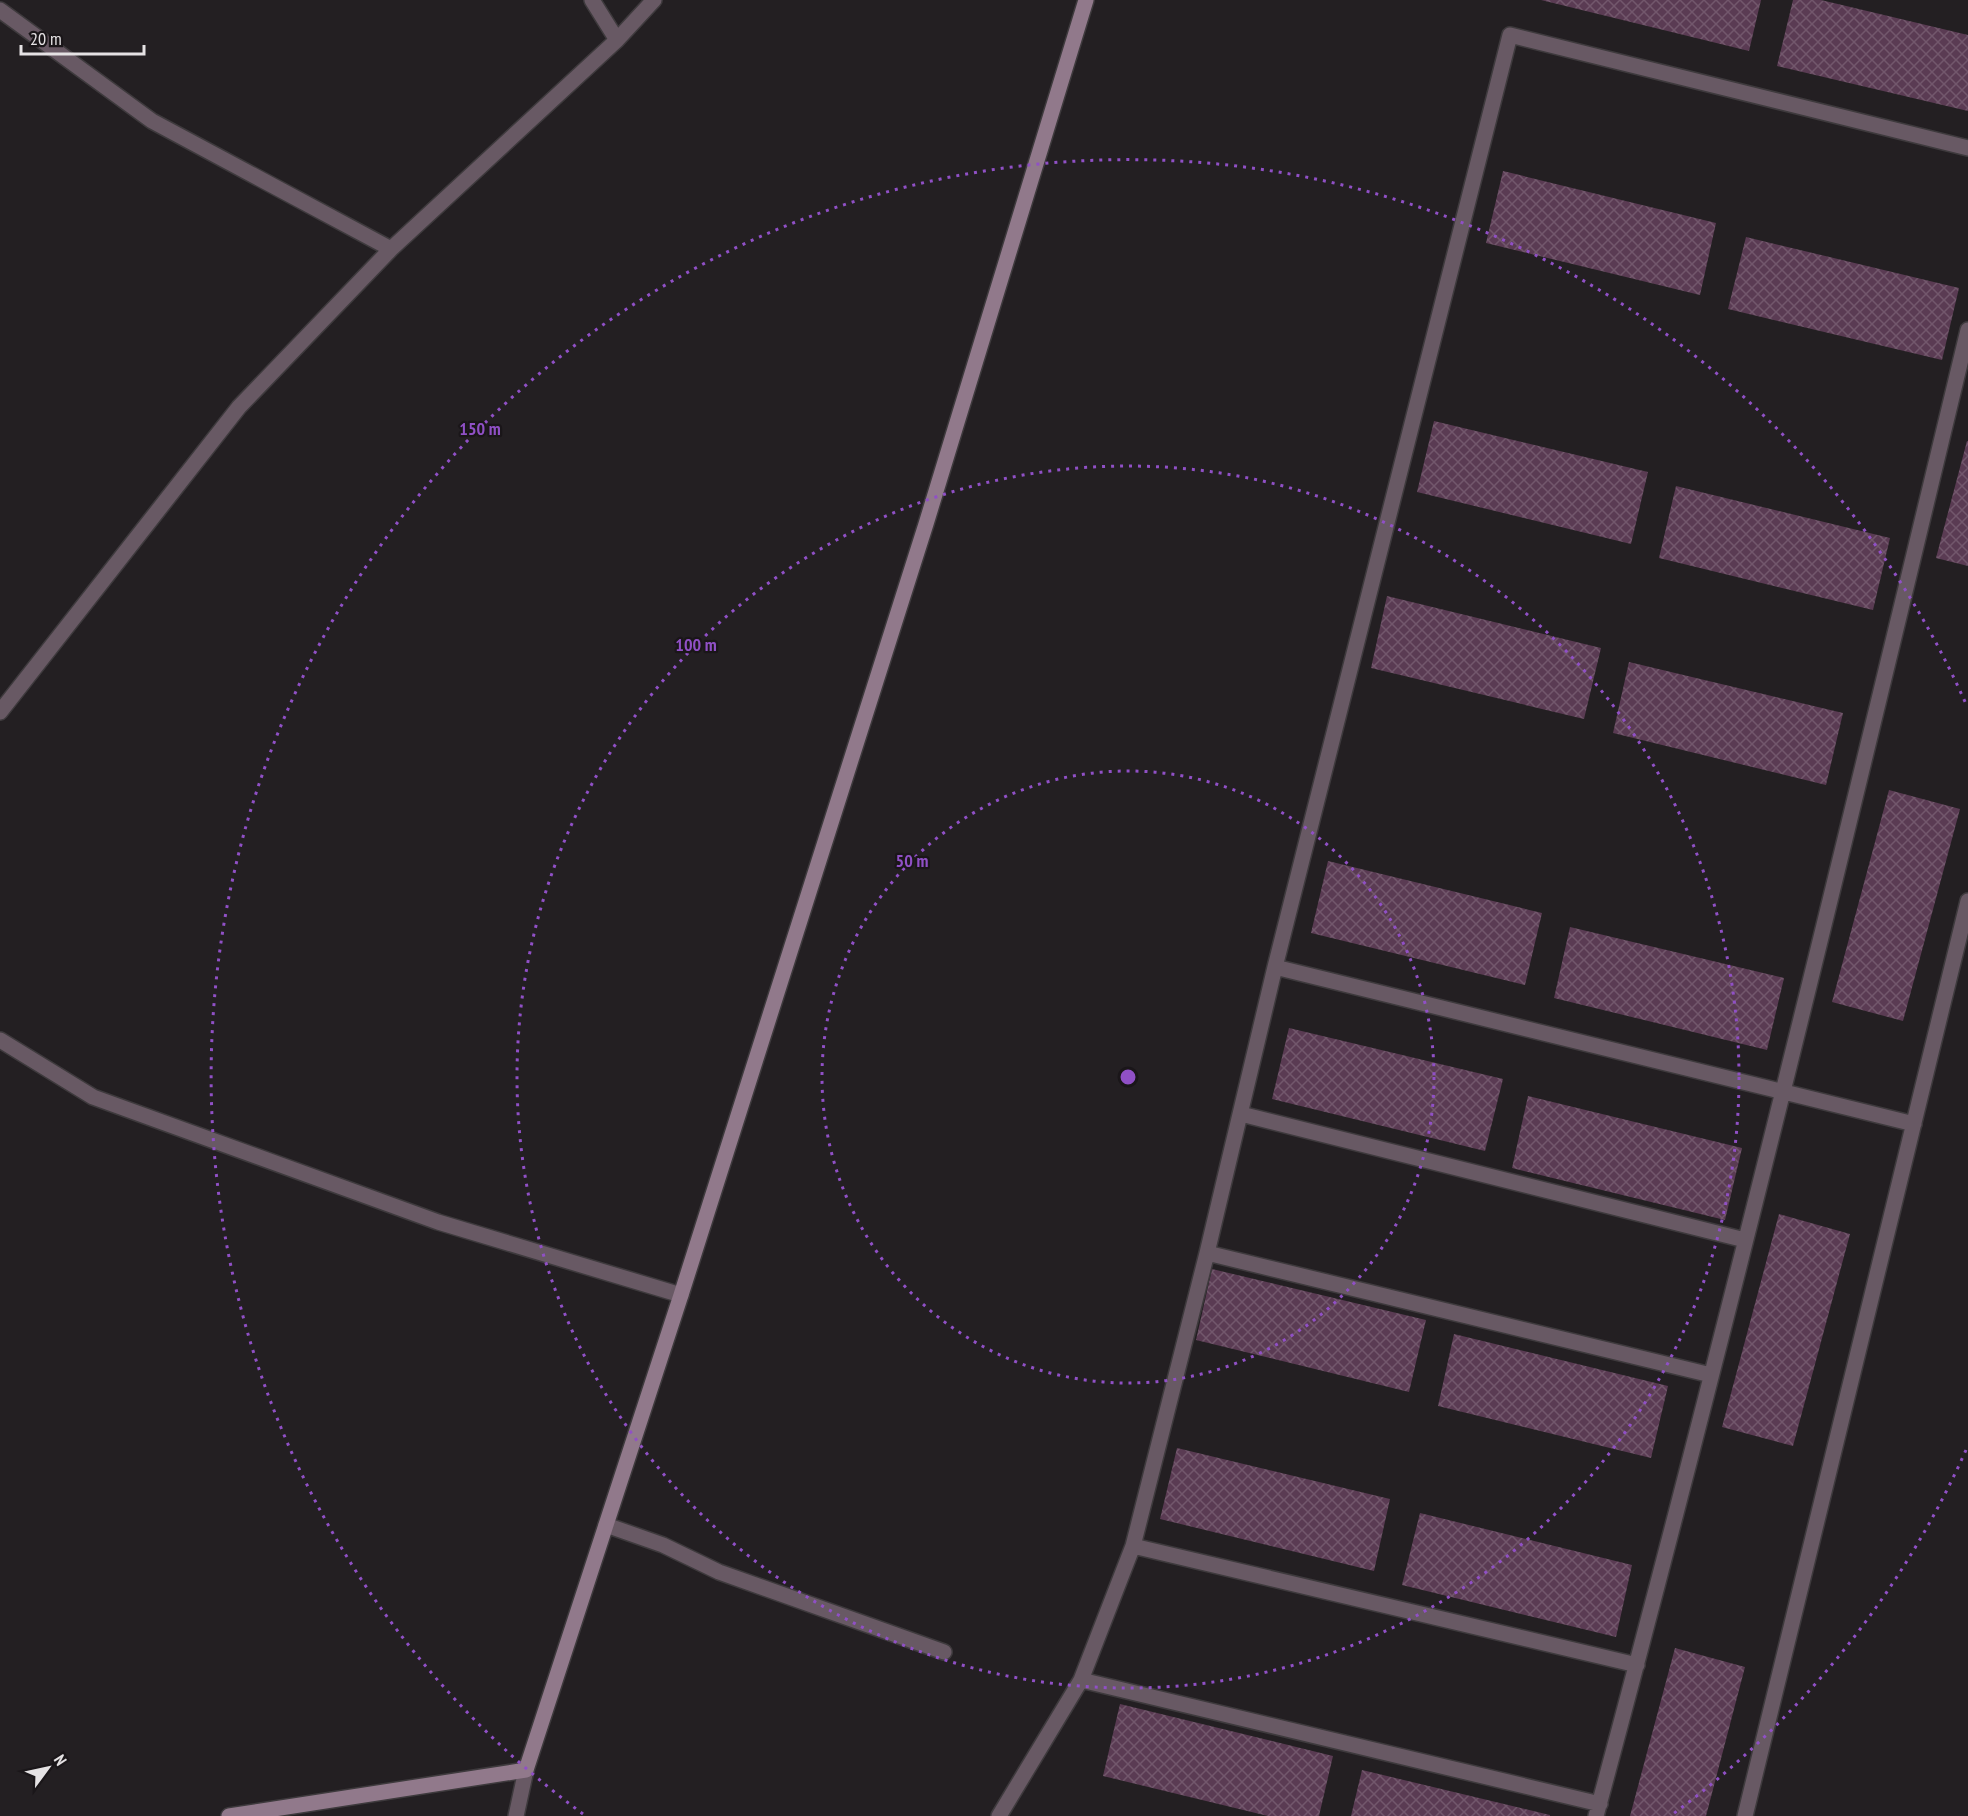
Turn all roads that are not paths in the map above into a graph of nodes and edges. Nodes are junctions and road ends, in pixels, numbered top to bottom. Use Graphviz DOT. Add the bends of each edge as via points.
graph roads {
  1 [pos="592,0"];
  2 [pos="654,0"];
  3 [pos="1086,0"];
  4 [pos="0,10"];
  5 [pos="617,40"];
  6 [pos="1968,148"];
  7 [pos="391,249"];
  8 [pos="1968,330"];
  9 [pos="0,712"];
  10 [pos="1968,901"];
  11 [pos="1275,967"];
  12 [pos="0,1040"];
  13 [pos="1782,1091"];
  14 [pos="1241,1114"];
  15 [pos="1914,1124"];
  16 [pos="1745,1240"];
  17 [pos="1208,1253"];
  18 [pos="681,1295"];
  19 [pos="1711,1375"];
  20 [pos="606,1525"];
  21 [pos="1133,1546"];
  22 [pos="944,1652"];
  23 [pos="1637,1665"];
  24 [pos="1081,1680"];
  25 [pos="525,1770"];
  26 [pos="1598,1810"];
  27 [pos="229,1816"];
  28 [pos="516,1816"];
  29 [pos="999,1816"];
  30 [pos="1745,1816"];
  1 -- 5 [label="street"];
  2 -- 5 [label="street"];
  3 -- 18 [label="street" via="930,512"];
  4 -- 7 [label="street" via="152,121"];
  5 -- 7 [label="street"];
  6 -- 11 [label="street" via="1510,35"];
  7 -- 9 [label="street" via="239,407"];
  8 -- 13 [label="street"];
  10 -- 15 [label="street"];
  11 -- 13 [label="street"];
  11 -- 14 [label="street"];
  12 -- 18 [label="street" via="93,1097 438,1222"];
  13 -- 15 [label="street"];
  13 -- 16 [label="street"];
  14 -- 16 [label="street"];
  14 -- 17 [label="street"];
  15 -- 30 [label="street"];
  16 -- 19 [label="street"];
  17 -- 19 [label="street"];
  17 -- 21 [label="street"];
  18 -- 20 [label="street"];
  19 -- 23 [label="street"];
  20 -- 22 [label="street" via="663,1545 719,1572"];
  20 -- 25 [label="street"];
  21 -- 23 [label="street"];
  21 -- 24 [label="street"];
  23 -- 26 [label="street"];
  24 -- 26 [label="street"];
  24 -- 29 [label="street"];
  25 -- 27 [label="street"];
  25 -- 28 [label="street"];
}
